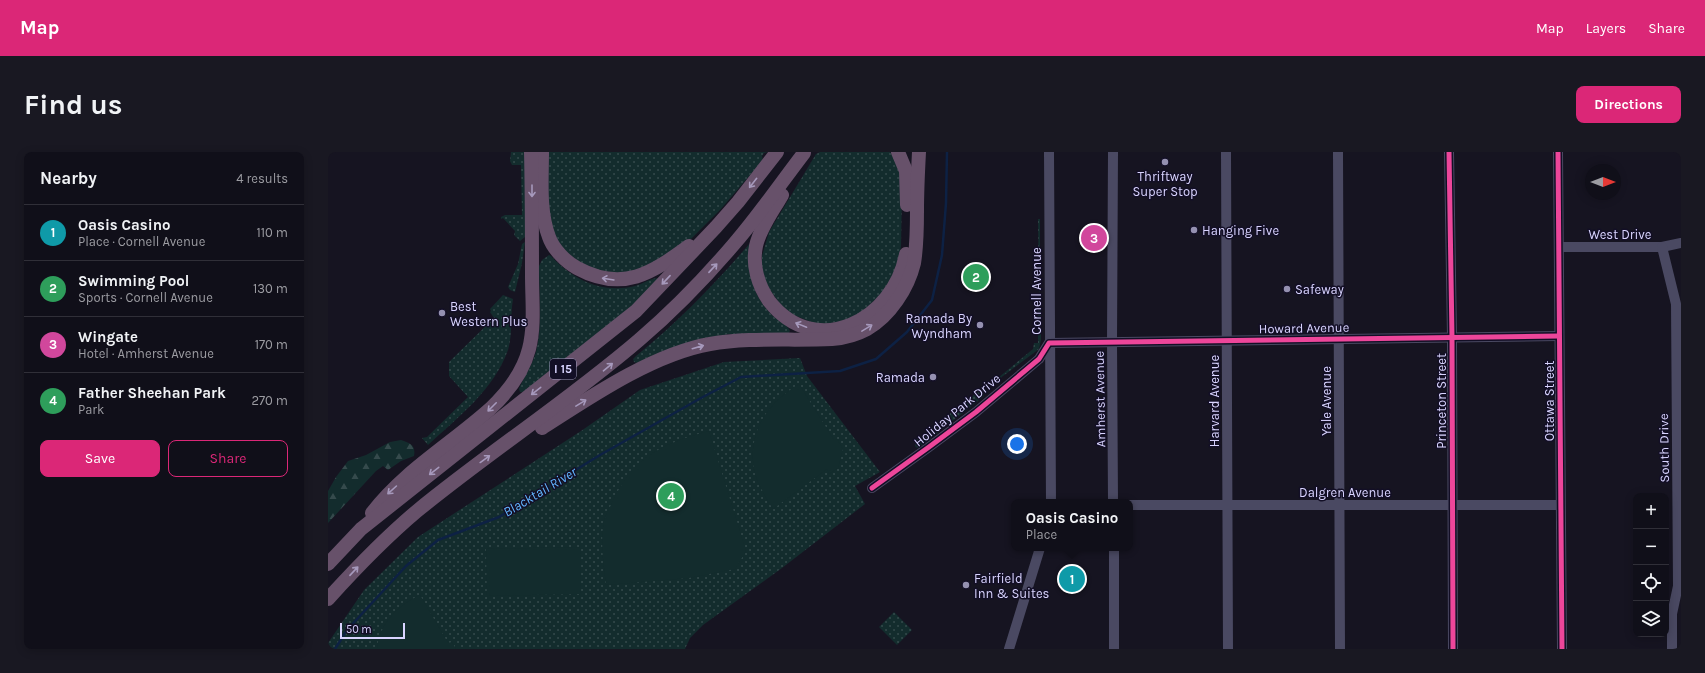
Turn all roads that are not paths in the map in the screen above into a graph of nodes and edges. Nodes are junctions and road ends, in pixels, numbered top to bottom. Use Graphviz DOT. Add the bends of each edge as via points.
graph roads {
  1 [pos="531,152"];
  2 [pos="542,152"];
  3 [pos="777,152"];
  4 [pos="804,152"];
  5 [pos="898,152"];
  6 [pos="919,152"];
  7 [pos="1049,152"];
  8 [pos="1114,152"];
  9 [pos="1226,152"];
  10 [pos="1338,152"];
  11 [pos="1449,152"];
  12 [pos="1558,152"];
  13 [pos="716,228"];
  14 [pos="1681,243"];
  15 [pos="1559,247"];
  16 [pos="1662,247"];
  17 [pos="1559,336"];
  18 [pos="1452,337"];
  19 [pos="1339,339"];
  20 [pos="1227,340"];
  21 [pos="1112,342"];
  22 [pos="1049,343"];
  23 [pos="510,441"];
  24 [pos="872,488"];
  25 [pos="1051,499"];
  26 [pos="1114,499"];
  27 [pos="1133,505"];
  28 [pos="1340,505"];
  29 [pos="1453,505"];
  30 [pos="1560,505"];
  31 [pos="1227,506"];
  32 [pos="361,529"];
  33 [pos="1039,551"];
  34 [pos="1114,551"];
  35 [pos="328,564"];
  36 [pos="1680,586"];
  37 [pos="328,599"];
  38 [pos="1009,649"];
  39 [pos="1114,649"];
  40 [pos="1228,649"];
  41 [pos="1340,649"];
  42 [pos="1453,649"];
  43 [pos="1562,649"];
  44 [pos="1672,649"];
  1 -- 32 [label="highway, one-way" via="533,320 529,349 519,375 491,408 384,498"];
  13 -- 2 [label="highway, one-way" via="659,268 638,276 621,280 584,272 564,258 549,239 543,211"];
  3 -- 13 [label="highway, I 15, one-way"];
  5 -- 4 [label="highway, one-way" via="908,180 907,248 902,266 889,294 874,310 852,325 831,330 808,328 782,315 762,291 756,272 756,246"];
  23 -- 4 [label="highway, I 15, one-way" via="598,375 684,299 735,244"];
  23 -- 6 [label="highway, one-way" via="540,429 648,366 691,349 747,339 844,338 867,329 893,305 906,284 913,263 916,246"];
  7 -- 22 [label="street, Cornell Avenue"];
  8 -- 21 [label="street, Amherst Avenue"];
  9 -- 20 [label="street, Harvard Avenue"];
  10 -- 19 [label="street, Yale Avenue"];
  11 -- 18 [label="street, Princeton Street"];
  12 -- 15 [label="street, Ottawa Street"];
  13 -- 32 [label="highway, I 15, one-way" via="636,312"];
  14 -- 16 [label="street, West Drive"];
  15 -- 16 [label="street, West Drive"];
  15 -- 17 [label="street, Ottawa Street"];
  16 -- 36 [label="street, South Drive" via="1676,304"];
  17 -- 18 [label="street, Howard Avenue"];
  17 -- 30 [label="street, Ottawa Street"];
  18 -- 19 [label="street, Howard Avenue"];
  18 -- 29 [label="street, Princeton Street"];
  19 -- 20 [label="street, Howard Avenue"];
  19 -- 28 [label="street, Yale Avenue"];
  20 -- 21 [label="street, Howard Avenue"];
  20 -- 31 [label="street, Harvard Avenue"];
  21 -- 22 [label="street, Howard Avenue"];
  21 -- 26 [label="street, Amherst Avenue"];
  22 -- 24 [label="street, Holiday Park Drive" via="1039,359 976,412"];
  22 -- 25 [label="street, Cornell Avenue"];
  37 -- 23 [label="highway, I 15, one-way" via="385,539 416,512"];
  27 -- 31 [label="street, Dalgren Avenue"];
  28 -- 29 [label="street, Dalgren Avenue"];
  28 -- 31 [label="street, Dalgren Avenue"];
  28 -- 41 [label="street, Yale Avenue"];
  29 -- 30 [label="street, Dalgren Avenue"];
  29 -- 42 [label="street, Princeton Street"];
  30 -- 43 [label="street, Ottawa Street"];
  31 -- 40 [label="street, Harvard Avenue"];
  32 -- 35 [label="highway, I 15"];
  33 -- 38 [label="street"];
  34 -- 39 [label="street"];
  36 -- 44 [label="street, South Drive" via="1672,614"];
}
